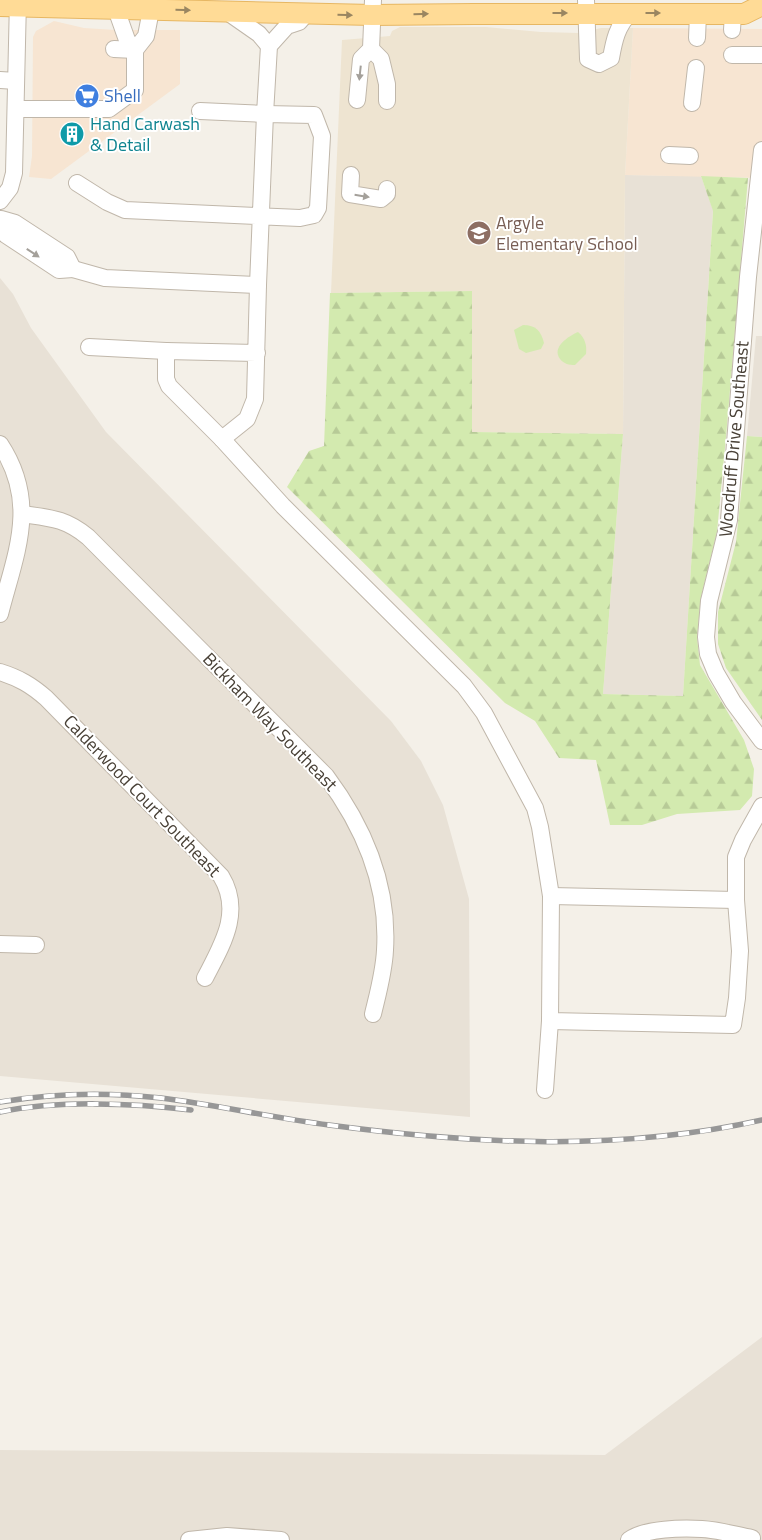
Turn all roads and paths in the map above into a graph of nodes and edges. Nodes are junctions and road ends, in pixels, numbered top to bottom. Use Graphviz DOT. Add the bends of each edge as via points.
graph roads {
  1 [pos="12,4"];
  2 [pos="762,5"];
  3 [pos="586,7"];
  4 [pos="373,8"];
  5 [pos="116,9"];
  6 [pos="152,10"];
  7 [pos="226,12"];
  8 [pos="630,13"];
  9 [pos="306,14"];
  10 [pos="698,14"];
  11 [pos="697,38"];
  12 [pos="268,46"];
  13 [pos="114,49"];
  14 [pos="371,49"];
  15 [pos="135,50"];
  16 [pos="732,54"];
  17 [pos="762,56"];
  18 [pos="696,68"];
  19 [pos="8,81"];
  20 [pos="357,100"];
  21 [pos="387,101"];
  22 [pos="692,103"];
  23 [pos="16,109"];
  24 [pos="200,112"];
  25 [pos="265,114"];
  26 [pos="762,150"];
  27 [pos="669,155"];
  28 [pos="690,156"];
  29 [pos="351,175"];
  30 [pos="77,183"];
  31 [pos="387,189"];
  32 [pos="0,201"];
  33 [pos="261,215"];
  34 [pos="0,219"];
  35 [pos="258,285"];
  36 [pos="89,348"];
  37 [pos="166,351"];
  38 [pos="257,353"];
  39 [pos="222,439"];
  40 [pos="0,444"];
  41 [pos="22,514"];
  42 [pos="0,614"];
  43 [pos="0,672"];
  44 [pos="762,740"];
  45 [pos="762,806"];
  46 [pos="551,896"];
  47 [pos="736,900"];
  48 [pos="0,944"];
  49 [pos="36,945"];
  50 [pos="205,978"];
  51 [pos="373,1014"];
  52 [pos="550,1021"];
  53 [pos="545,1090"];
  54 [pos="753,1539"];
  55 [pos="189,1540"];
  56 [pos="281,1540"];
  57 [pos="629,1540"];
  1 -- 5 [label="main road"];
  1 -- 19 [label="street"];
  2 -- 10 [label="main road" via="732,22"];
  4 -- 3 [label="main road, one-way"];
  3 -- 8 [label="main road"];
  3 -- 8 [label="street" via="588,59 599,64 611,58 618,28"];
  9 -- 4 [label="main road, one-way"];
  4 -- 14 [label="street"];
  5 -- 6 [label="main road"];
  5 -- 15 [label="street" via="127,40"];
  6 -- 7 [label="main road, one-way"];
  6 -- 15 [label="street" via="146,36"];
  7 -- 9 [label="main road"];
  7 -- 12 [label="street" via="259,34"];
  8 -- 10 [label="main road, one-way"];
  9 -- 12 [label="street" via="299,22 287,26"];
  10 -- 11 [label="street"];
  12 -- 25 [label="street"];
  13 -- 15 [label="street"];
  14 -- 20 [label="street, one-way" via="361,59"];
  14 -- 21 [label="street" via="381,59"];
  15 -- 23 [label="street" via="135,90 109,109 47,102"];
  16 -- 17 [label="street"];
  18 -- 22 [label="street"];
  19 -- 23 [label="street"];
  23 -- 32 [label="street" via="14,172 10,188"];
  24 -- 25 [label="street"];
  25 -- 33 [label="street"];
  25 -- 33 [label="street" via="314,116 322,136 318,208 314,216"];
  26 -- 44 [label="street, Woodruff Drive Southeast" via="748,277 730,520 709,601 706,637 708,654 716,673"];
  27 -- 28 [label="street"];
  29 -- 31 [label="street, one-way" via="350,194 381,199 387,194"];
  30 -- 33 [label="street" via="126,210"];
  33 -- 35 [label="street"];
  34 -- 35 [label="street" via="6,235 60,270 73,269 105,278"];
  35 -- 38 [label="street"];
  36 -- 37 [label="street"];
  37 -- 38 [label="street"];
  37 -- 39 [label="street" via="169,386"];
  38 -- 39 [label="street" via="255,399 247,419"];
  39 -- 46 [label="street" via="283,506 474,699 534,808 545,850"];
  40 -- 41 [label="street" via="19,484"];
  41 -- 42 [label="street" via="20,538"];
  41 -- 51 [label="street, Bickham Way Southeast" via="59,519 88,537 337,790 362,831 382,894 385,950"];
  43 -- 50 [label="street, Calderwood Court Southeast" via="31,685 46,698 221,876 227,885 230,924"];
  45 -- 47 [label="street" via="736,857"];
  46 -- 47 [label="street"];
  46 -- 52 [label="street"];
  47 -- 52 [label="street" via="740,951 733,1025"];
  48 -- 49 [label="street"];
  52 -- 53 [label="street"];
  54 -- 57 [label="street" via="704,1529 657,1531"];
  55 -- 56 [label="street" via="227,1536"];
}
